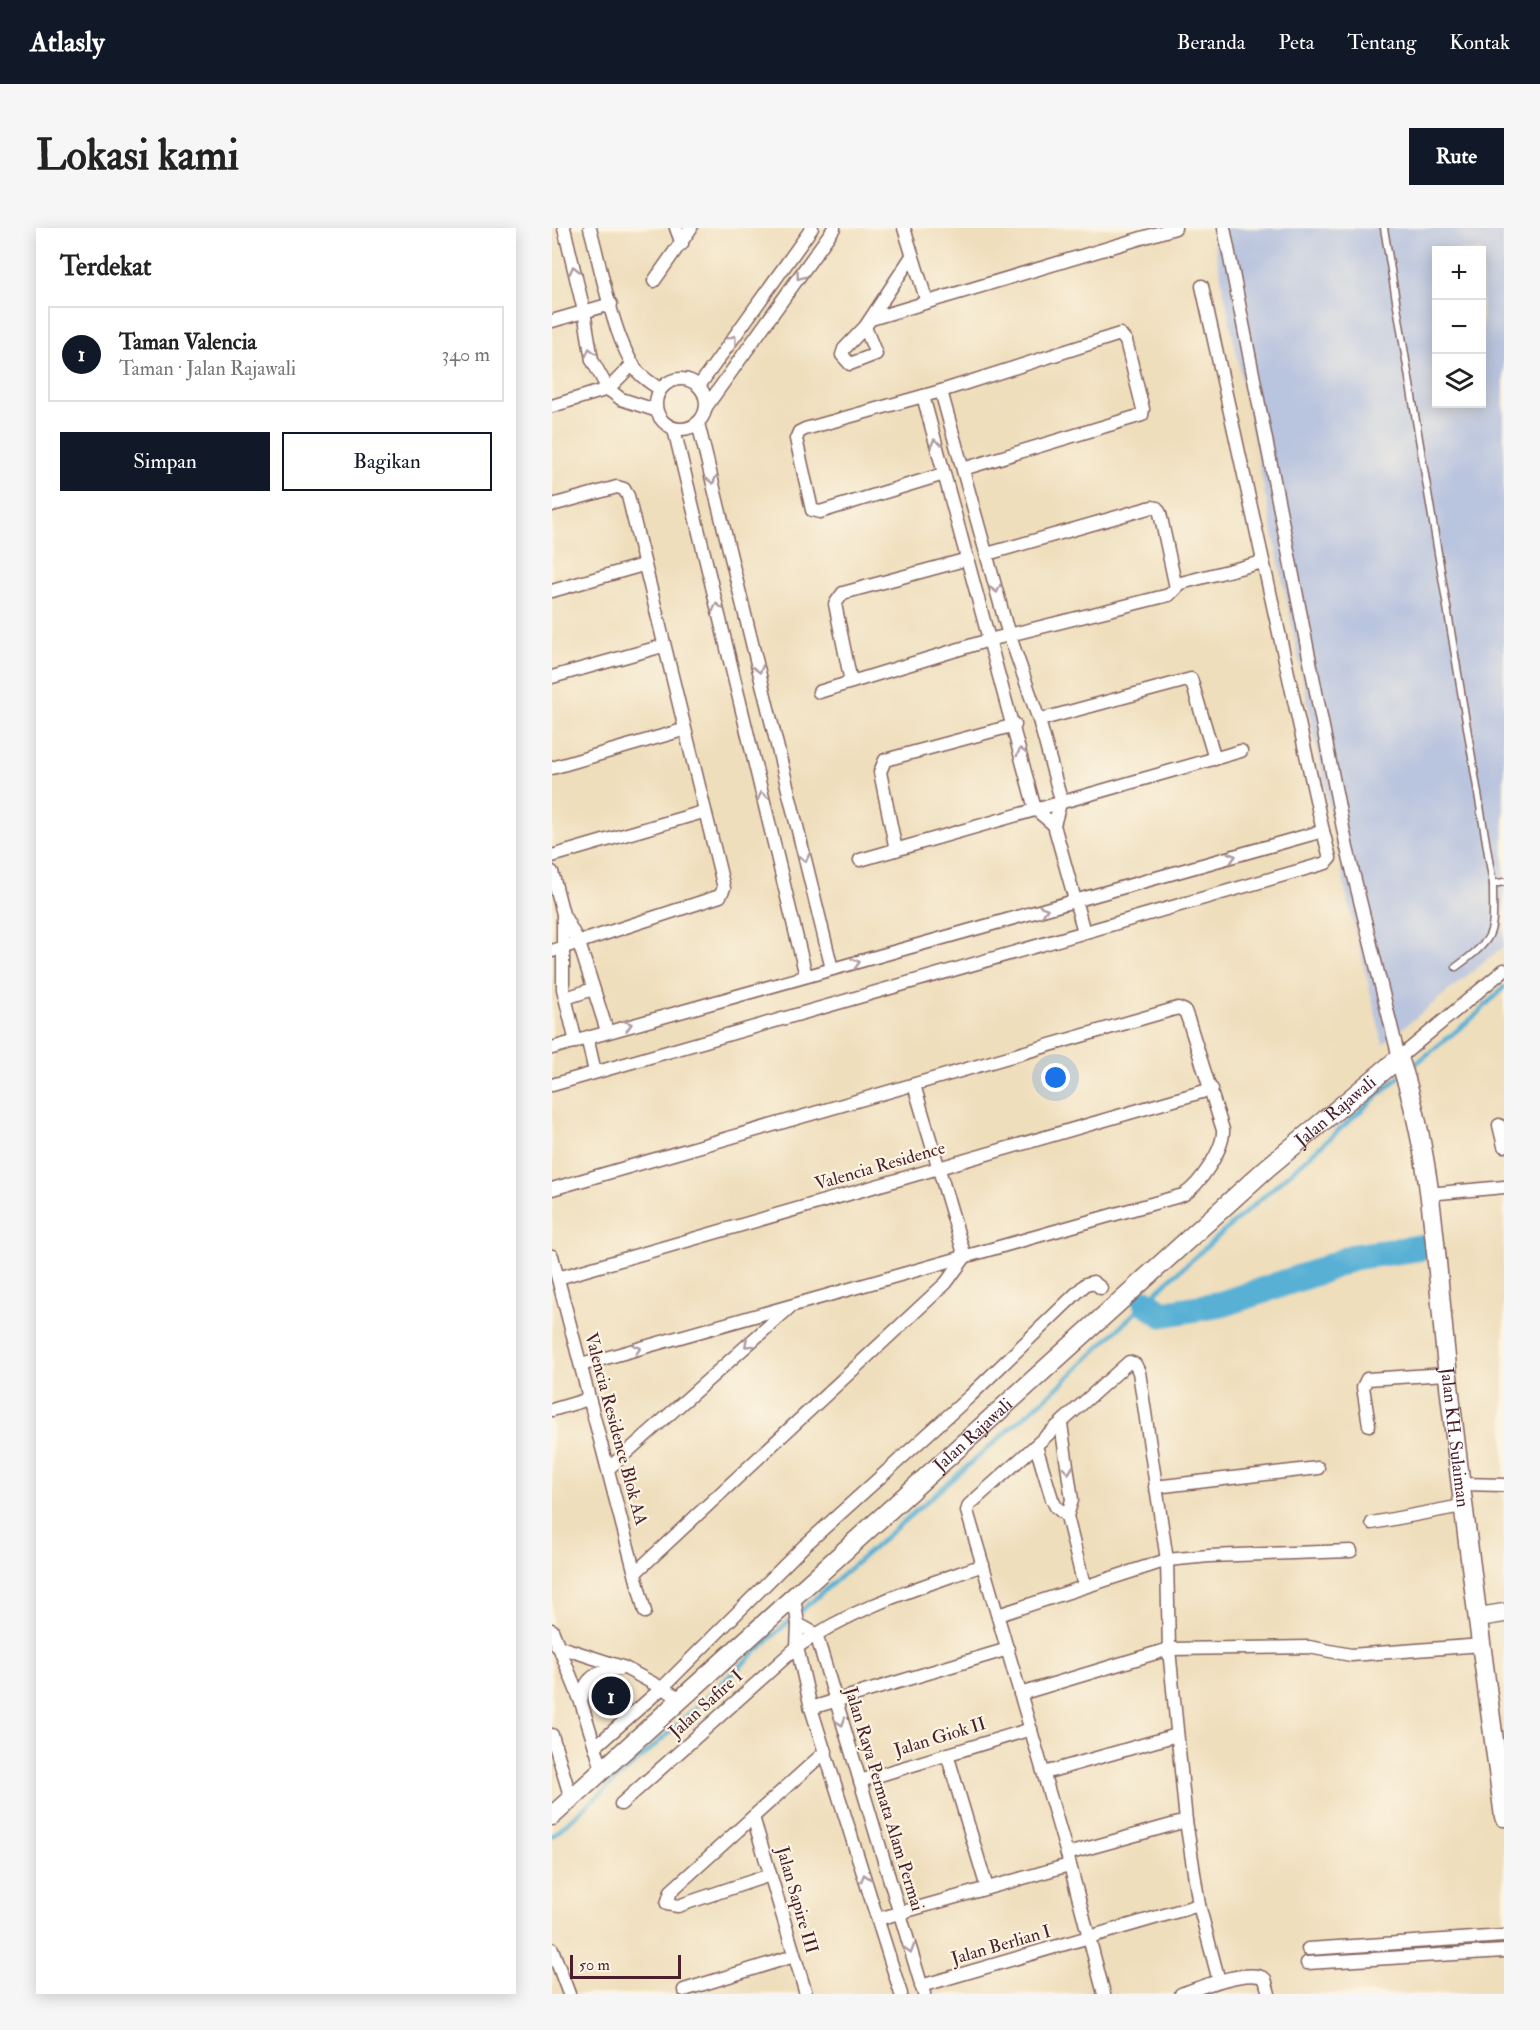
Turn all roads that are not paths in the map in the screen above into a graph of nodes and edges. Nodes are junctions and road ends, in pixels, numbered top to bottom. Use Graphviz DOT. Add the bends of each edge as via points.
graph roads {
  1 [pos="564,228"];
  2 [pos="590,228"];
  3 [pos="676,228"];
  4 [pos="691,228"];
  5 [pos="812,228"];
  6 [pos="834,228"];
  7 [pos="904,228"];
  8 [pos="1175,228"];
  9 [pos="1224,228"];
  10 [pos="1384,228"];
  11 [pos="552,231"];
  12 [pos="682,244"];
  13 [pos="912,256"];
  14 [pos="654,281"];
  15 [pos="1202,286"];
  16 [pos="927,302"];
  17 [pos="611,304"];
  18 [pos="584,311"];
  19 [pos="552,321"];
  20 [pos="633,364"];
  21 [pos="699,386"];
  22 [pos="608,389"];
  23 [pos="660,389"];
  24 [pos="941,391"];
  25 [pos="923,396"];
  26 [pos="552,406"];
  27 [pos="706,406"];
  28 [pos="656,410"];
  29 [pos="698,423"];
  30 [pos="674,429"];
  31 [pos="963,469"];
  32 [pos="944,474"];
  33 [pos="552,505"];
  34 [pos="976,513"];
  35 [pos="956,520"];
  36 [pos="987,554"];
  37 [pos="968,559"];
  38 [pos="1263,562"];
  39 [pos="643,564"];
  40 [pos="1177,584"];
  41 [pos="552,591"];
  42 [pos="1009,635"];
  43 [pos="989,640"];
  44 [pos="663,646"];
  45 [pos="552,677"];
  46 [pos="851,682"];
  47 [pos="819,692"];
  48 [pos="1040,720"];
  49 [pos="1014,725"];
  50 [pos="683,730"];
  51 [pos="1241,751"];
  52 [pos="1215,759"];
  53 [pos="552,768"];
  54 [pos="1061,800"];
  55 [pos="1035,809"];
  56 [pos="703,812"];
  57 [pos="1054,825"];
  58 [pos="1323,831"];
  59 [pos="896,850"];
  60 [pos="552,856"];
  61 [pos="860,860"];
  62 [pos="552,872"];
  63 [pos="1504,882"];
  64 [pos="1492,884"];
  65 [pos="1076,902"];
  66 [pos="563,914"];
  67 [pos="1084,932"];
  68 [pos="579,943"];
  69 [pos="557,950"];
  70 [pos="1456,967"];
  71 [pos="832,969"];
  72 [pos="1504,970"];
  73 [pos="806,976"];
  74 [pos="593,989"];
  75 [pos="566,998"];
  76 [pos="607,1031"];
  77 [pos="582,1040"];
  78 [pos="552,1048"];
  79 [pos="1403,1068"];
  80 [pos="595,1072"];
  81 [pos="552,1085"];
  82 [pos="914,1085"];
  83 [pos="1212,1089"];
  84 [pos="1499,1125"];
  85 [pos="1504,1146"];
  86 [pos="939,1168"];
  87 [pos="1504,1187"];
  88 [pos="552,1190"];
  89 [pos="1428,1194"];
  90 [pos="552,1256"];
  91 [pos="965,1257"];
  92 [pos="558,1278"];
  93 [pos="1101,1288"];
  94 [pos="792,1306"];
  95 [pos="580,1365"];
  96 [pos="1448,1374"];
  97 [pos="589,1399"];
  98 [pos="552,1410"];
  99 [pos="1061,1425"];
  100 [pos="1368,1425"];
  101 [pos="1036,1446"];
  102 [pos="1318,1468"];
  103 [pos="608,1469"];
  104 [pos="1460,1484"];
  105 [pos="1504,1485"];
  106 [pos="1155,1487"];
  107 [pos="1462,1506"];
  108 [pos="1067,1516"];
  109 [pos="1372,1523"];
  110 [pos="1351,1551"];
  111 [pos="1167,1560"];
  112 [pos="983,1564"];
  113 [pos="635,1573"];
  114 [pos="1084,1586"];
  115 [pos="796,1611"];
  116 [pos="645,1612"];
  117 [pos="1504,1613"];
  118 [pos="998,1615"];
  119 [pos="1479,1617"];
  120 [pos="552,1630"];
  121 [pos="816,1634"];
  122 [pos="1482,1645"];
  123 [pos="556,1646"];
  124 [pos="797,1647"];
  125 [pos="1008,1649"];
  126 [pos="1169,1649"];
  127 [pos="625,1668"];
  128 [pos="662,1688"];
  129 [pos="1020,1694"];
  130 [pos="680,1698"];
  131 [pos="834,1701"];
  132 [pos="581,1702"];
  133 [pos="811,1708"];
  134 [pos="1031,1729"];
  135 [pos="552,1735"];
  136 [pos="1177,1735"];
  137 [pos="596,1746"];
  138 [pos="826,1751"];
  139 [pos="947,1754"];
  140 [pos="602,1768"];
  141 [pos="1044,1773"];
  142 [pos="860,1781"];
  143 [pos="571,1799"];
  144 [pos="621,1804"];
  145 [pos="552,1816"];
  146 [pos="753,1816"];
  147 [pos="1504,1817"];
  148 [pos="1186,1821"];
  149 [pos="1068,1860"];
  150 [pos="771,1875"];
  151 [pos="987,1888"];
  152 [pos="1199,1905"];
  153 [pos="900,1913"];
  154 [pos="878,1919"];
  155 [pos="1504,1936"];
  156 [pos="1090,1938"];
  157 [pos="552,1949"];
  158 [pos="1308,1949"];
  159 [pos="1504,1951"];
  160 [pos="795,1956"];
  161 [pos="1307,1963"];
  162 [pos="1219,1981"];
  163 [pos="684,1990"];
  164 [pos="923,1990"];
  165 [pos="569,1994"];
  166 [pos="806,1994"];
  167 [pos="902,1994"];
  168 [pos="1104,1994"];
  169 [pos="1181,1994"];
  170 [pos="1269,1994"];
  1 -- 11 [label="street"];
  18 -- 1 [label="street, one-way"];
  2 -- 17 [label="street"];
  3 -- 12 [label="street"];
  4 -- 12 [label="street"];
  21 -- 5 [label="street, one-way"];
  6 -- 27 [label="street, one-way"];
  7 -- 13 [label="street"];
  8 -- 16 [label="street"];
  9 -- 79 [label="street" via="1347,848"];
  10 -- 64 [label="lane"];
  12 -- 14 [label="street"];
  13 -- 16 [label="street"];
  13 -- 16 [label="street" via="868,323"];
  15 -- 38 [label="street"];
  17 -- 18 [label="street"];
  17 -- 20 [label="street"];
  18 -- 19 [label="street"];
  22 -- 18 [label="street, one-way" via="592,360"];
  20 -- 22 [label="street"];
  20 -- 23 [label="street" via="646,381"];
  21 -- 23 [label="street" via="679,378"];
  21 -- 27 [label="street"];
  22 -- 26 [label="street"];
  22 -- 28 [label="street" via="621,399"];
  23 -- 28 [label="street" via="655,399"];
  24 -- 25 [label="street"];
  24 -- 31 [label="street"];
  24 -- 31 [label="street" via="1120,334 1126,340 1142,415"];
  32 -- 25 [label="street, one-way"];
  25 -- 32 [label="street" via="800,432 796,439 812,510 820,512"];
  27 -- 29 [label="street"];
  28 -- 30 [label="street" via="662,422"];
  29 -- 30 [label="street" via="687,429"];
  29 -- 71 [label="street, one-way"];
  73 -- 30 [label="street, one-way"];
  31 -- 34 [label="street"];
  32 -- 35 [label="street"];
  33 -- 39 [label="street" via="608,488 624,489"];
  34 -- 35 [label="street"];
  34 -- 36 [label="street"];
  35 -- 37 [label="street"];
  36 -- 40 [label="street" via="1152,507 1160,513"];
  36 -- 42 [label="street, one-way"];
  37 -- 43 [label="street"];
  37 -- 46 [label="street" via="843,593 835,604 836,616"];
  38 -- 40 [label="street"];
  38 -- 58 [label="street"];
  39 -- 41 [label="street"];
  39 -- 44 [label="street"];
  40 -- 42 [label="street" via="1169,595"];
  42 -- 43 [label="street"];
  42 -- 48 [label="street"];
  43 -- 46 [label="street"];
  43 -- 49 [label="street"];
  44 -- 45 [label="street"];
  44 -- 50 [label="street"];
  46 -- 47 [label="street"];
  48 -- 52 [label="street" via="1191,679"];
  48 -- 54 [label="street"];
  55 -- 49 [label="street, one-way"];
  49 -- 59 [label="street" via="885,760 880,772"];
  50 -- 53 [label="street"];
  50 -- 56 [label="street"];
  51 -- 52 [label="street"];
  52 -- 54 [label="street"];
  54 -- 55 [label="street"];
  54 -- 57 [label="street"];
  55 -- 57 [label="street"];
  55 -- 59 [label="street"];
  56 -- 60 [label="street"];
  56 -- 68 [label="street" via="723,880 720,896"];
  57 -- 65 [label="street"];
  65 -- 58 [label="street, one-way"];
  58 -- 67 [label="street" via="1330,858 1326,863"];
  59 -- 61 [label="street"];
  62 -- 66 [label="street"];
  63 -- 64 [label="lane"];
  64 -- 70 [label="lane" via="1490,938"];
  65 -- 67 [label="street"];
  71 -- 65 [label="street, one-way"];
  66 -- 68 [label="street"];
  66 -- 69 [label="street"];
  67 -- 80 [label="street"];
  68 -- 69 [label="street"];
  68 -- 74 [label="street"];
  69 -- 75 [label="street"];
  71 -- 73 [label="street"];
  72 -- 79 [label="street"];
  76 -- 73 [label="street, one-way"];
  74 -- 75 [label="street"];
  74 -- 76 [label="street"];
  75 -- 77 [label="street"];
  76 -- 77 [label="street"];
  77 -- 78 [label="street"];
  77 -- 80 [label="street"];
  79 -- 89 [label="street, Jalan KH. Sulaiman"];
  79 -- 115 [label="street, Jalan Rajawali" via="1268,1168 955,1454"];
  80 -- 81 [label="street"];
  82 -- 83 [label="street" via="1178,1008 1185,1011"];
  82 -- 86 [label="street"];
  82 -- 88 [label="street"];
  83 -- 86 [label="street, Valencia Residence"];
  83 -- 91 [label="street" via="1222,1140 1204,1175 1189,1192"];
  84 -- 85 [label="street"];
  86 -- 91 [label="street"];
  86 -- 92 [label="street, Valencia Residence"];
  87 -- 89 [label="street"];
  89 -- 96 [label="street, Jalan KH. Sulaiman"];
  90 -- 92 [label="street, Valencia Residence Blok AA"];
  91 -- 94 [label="street"];
  91 -- 113 [label="street" via="946,1283"];
  92 -- 95 [label="street, Valencia Residence Blok AA"];
  93 -- 128 [label="street" via="1093,1282 1086,1284 969,1397 803,1547"];
  95 -- 94 [label="street, one-way"];
  94 -- 103 [label="street, one-way"];
  95 -- 97 [label="street, Valencia Residence Blok AA"];
  96 -- 100 [label="street" via="1367,1379 1363,1387"];
  96 -- 104 [label="street, Jalan KH. Sulaiman"];
  97 -- 98 [label="street"];
  97 -- 103 [label="street, Valencia Residence Blok AA"];
  99 -- 101 [label="street"];
  99 -- 106 [label="street" via="1124,1365 1135,1364"];
  99 -- 108 [label="street, one-way" via="1072,1500"];
  101 -- 108 [label="street" via="1052,1499"];
  101 -- 112 [label="street" via="968,1508"];
  102 -- 106 [label="street"];
  103 -- 113 [label="street, Valencia Residence Blok AA"];
  104 -- 105 [label="street"];
  104 -- 107 [label="street, Jalan KH. Sulaiman"];
  106 -- 111 [label="street"];
  107 -- 109 [label="street"];
  107 -- 119 [label="street, Jalan KH. Sulaiman"];
  108 -- 114 [label="street"];
  110 -- 111 [label="street"];
  111 -- 114 [label="street"];
  111 -- 126 [label="street"];
  112 -- 118 [label="street"];
  112 -- 121 [label="street, Jalan Safire I" via="866,1607"];
  113 -- 116 [label="street, Valencia Residence Blok AA"];
  114 -- 118 [label="street"];
  115 -- 121 [label="street"];
  115 -- 124 [label="street"];
  115 -- 130 [label="street, Jalan Rajawali"];
  117 -- 119 [label="street"];
  118 -- 125 [label="street"];
  119 -- 122 [label="street, Jalan KH. Sulaiman"];
  120 -- 123 [label="street"];
  121 -- 124 [label="street, Jalan Safire I"];
  121 -- 131 [label="street, Jalan Raya Permata Alam Permai"];
  122 -- 126 [label="street" via="1351,1655 1309,1647"];
  122 -- 147 [label="street, Jalan KH. Sulaiman"];
  123 -- 127 [label="street"];
  123 -- 132 [label="street"];
  124 -- 133 [label="street"];
  124 -- 144 [label="street, Jalan Safire I"];
  125 -- 129 [label="street"];
  125 -- 131 [label="street"];
  126 -- 129 [label="street"];
  126 -- 136 [label="street"];
  127 -- 128 [label="street"];
  127 -- 132 [label="street" via="592,1676"];
  128 -- 130 [label="street"];
  128 -- 137 [label="street"];
  129 -- 134 [label="street"];
  130 -- 140 [label="street, Jalan Rajawali"];
  131 -- 133 [label="street"];
  131 -- 142 [label="street, Jalan Raya Permata Alam Permai, one-way"];
  132 -- 137 [label="street"];
  133 -- 138 [label="street"];
  134 -- 139 [label="street, Jalan Giok II"];
  134 -- 141 [label="street"];
  135 -- 143 [label="street"];
  136 -- 141 [label="street"];
  136 -- 148 [label="street"];
  137 -- 140 [label="street"];
  138 -- 146 [label="street"];
  154 -- 138 [label="street, one-way"];
  139 -- 142 [label="street, Jalan Giok II"];
  139 -- 151 [label="street"];
  140 -- 143 [label="street, Jalan Rajawali"];
  141 -- 149 [label="street"];
  142 -- 153 [label="street, Jalan Raya Permata Alam Permai"];
  143 -- 145 [label="street, Jalan Rajawali"];
  146 -- 150 [label="street, Jalan Sapire III"];
  146 -- 150 [label="street" via="671,1891 667,1904 678,1906"];
  148 -- 149 [label="street"];
  148 -- 152 [label="street"];
  149 -- 151 [label="street"];
  149 -- 156 [label="street"];
  150 -- 160 [label="street, Jalan Sapire III"];
  151 -- 153 [label="street"];
  152 -- 156 [label="street, Jalan Berlian I"];
  152 -- 162 [label="street"];
  153 -- 154 [label="street"];
  153 -- 164 [label="street, Jalan Raya Permata Alam Permai, one-way"];
  154 -- 167 [label="street"];
  155 -- 158 [label="street"];
  156 -- 164 [label="street, Jalan Berlian I"];
  156 -- 168 [label="street"];
  157 -- 165 [label="street"];
  159 -- 161 [label="street"];
  160 -- 163 [label="street"];
  160 -- 166 [label="street, Jalan Sapire III"];
  162 -- 169 [label="street"];
  162 -- 170 [label="street" via="1261,1976"];
}
